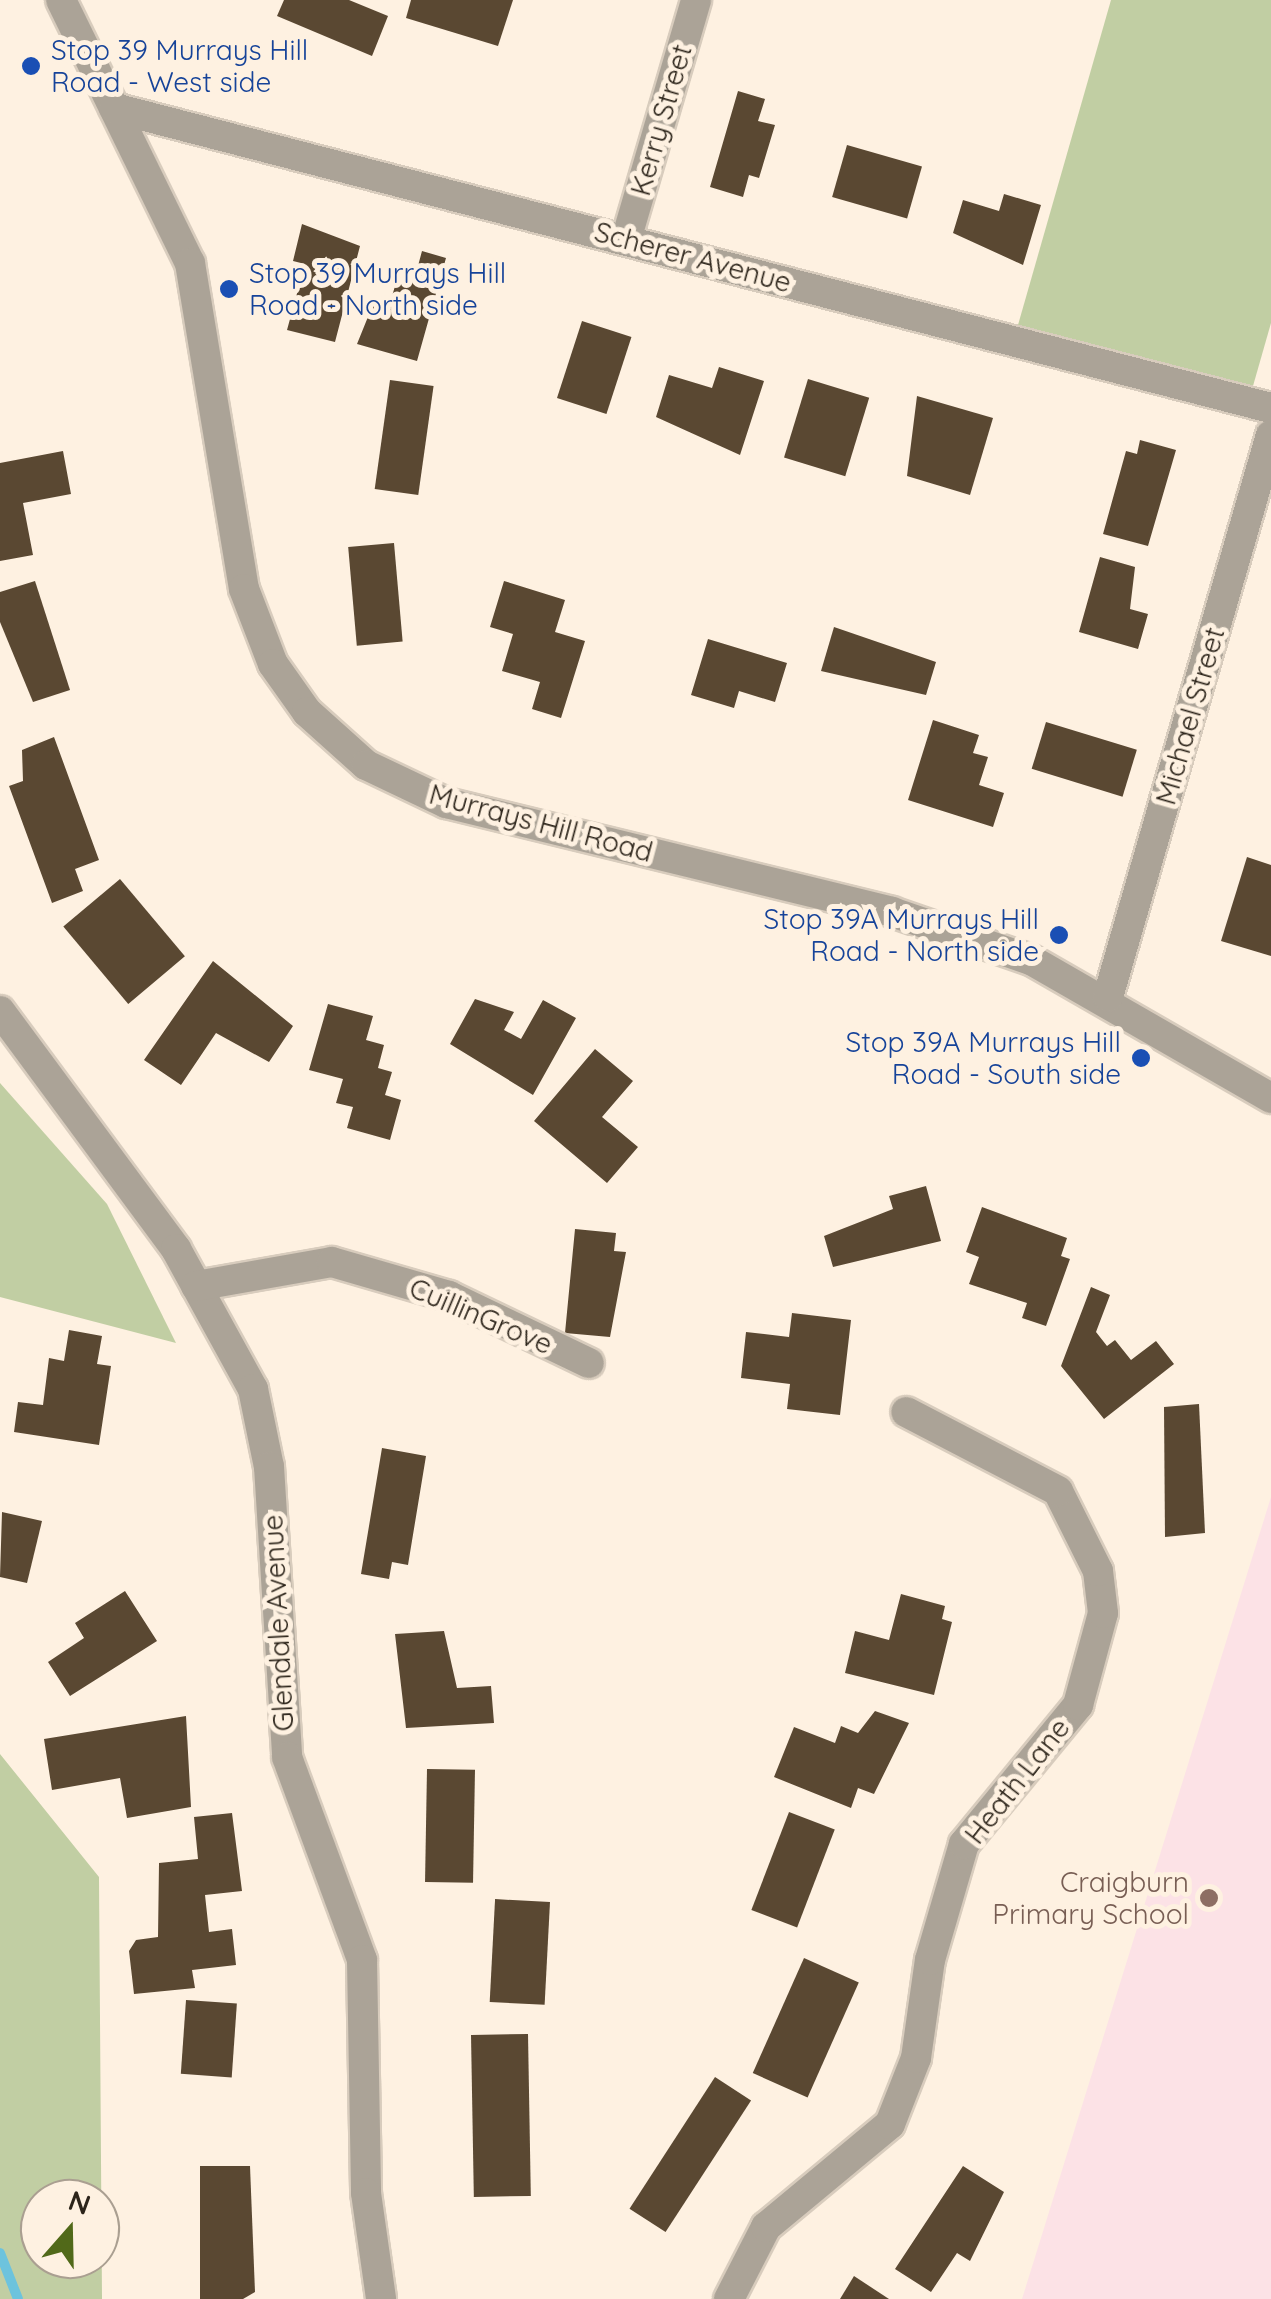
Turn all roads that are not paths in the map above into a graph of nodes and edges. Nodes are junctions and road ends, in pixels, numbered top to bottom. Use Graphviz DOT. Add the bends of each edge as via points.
graph roads {
  1 [pos="61,0"];
  2 [pos="696,0"];
  3 [pos="114,108"];
  4 [pos="626,240"];
  5 [pos="1271,408"];
  6 [pos="1271,435"];
  7 [pos="1108,998"];
  8 [pos="0,1012"];
  9 [pos="1271,1098"];
  10 [pos="196,1286"];
  11 [pos="589,1364"];
  12 [pos="906,1412"];
  13 [pos="380,2299"];
  14 [pos="729,2299"];
  1 -- 3 [label="street, Murrays Hill Road"];
  2 -- 4 [label="street, Kerry Street"];
  3 -- 4 [label="street, Scherer Avenue"];
  3 -- 7 [label="street, Murrays Hill Road" via="190,263 244,589 272,664 322,726 366,765 446,803 892,912"];
  4 -- 5 [label="street, Scherer Avenue"];
  6 -- 7 [label="street, Michael Street"];
  7 -- 9 [label="street, Murrays Hill Road"];
  8 -- 10 [label="street, Glendale Avenue"];
  10 -- 11 [label="street, CuillinGrove" via="332,1262 449,1296"];
  10 -- 13 [label="street, Glendale Avenue" via="254,1389 270,1468 287,1757 362,1960 366,2193"];
  12 -- 14 [label="street, Heath Lane" via="1058,1491 1098,1571 1103,1613 1078,1704 964,1844 930,1960 916,2058 890,2124 838,2176 766,2227"];
}
